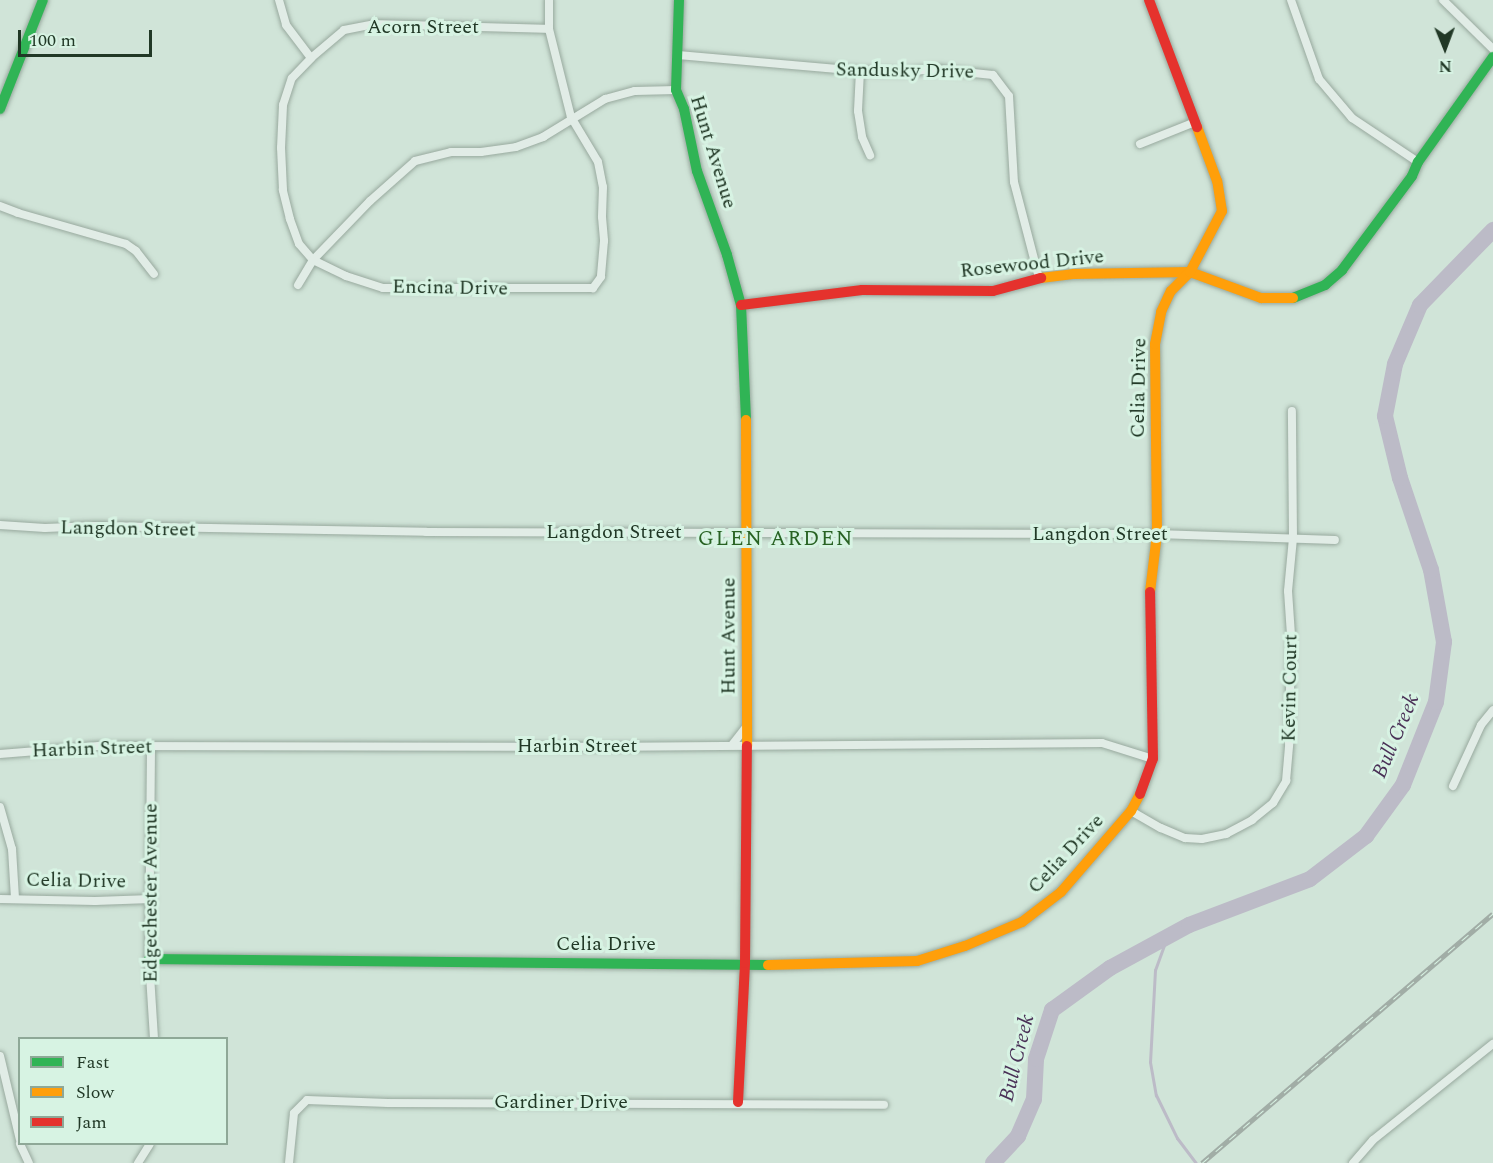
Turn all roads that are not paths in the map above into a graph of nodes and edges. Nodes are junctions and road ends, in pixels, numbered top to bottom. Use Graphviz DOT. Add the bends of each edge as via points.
graph roads {
  1 [pos="43,0"];
  2 [pos="279,0"];
  3 [pos="549,0"];
  4 [pos="680,0"];
  5 [pos="1149,0"];
  6 [pos="1291,0"];
  7 [pos="1443,0"];
  8 [pos="549,29"];
  9 [pos="1493,49"];
  10 [pos="678,55"];
  11 [pos="1493,57"];
  12 [pos="311,58"];
  13 [pos="860,71"];
  14 [pos="676,90"];
  15 [pos="0,109"];
  16 [pos="571,117"];
  17 [pos="1195,122"];
  18 [pos="1140,144"];
  19 [pos="870,155"];
  20 [pos="1418,162"];
  21 [pos="0,206"];
  22 [pos="313,260"];
  23 [pos="1190,272"];
  24 [pos="154,274"];
  25 [pos="1039,278"];
  26 [pos="298,285"];
  27 [pos="741,305"];
  28 [pos="1292,411"];
  29 [pos="0,525"];
  30 [pos="747,532"];
  31 [pos="1157,534"];
  32 [pos="1293,538"];
  33 [pos="1335,540"];
  34 [pos="1493,710"];
  35 [pos="747,726"];
  36 [pos="732,745"];
  37 [pos="747,745"];
  38 [pos="151,747"];
  39 [pos="0,754"];
  40 [pos="1153,759"];
  41 [pos="1453,786"];
  42 [pos="0,807"];
  43 [pos="1131,811"];
  44 [pos="15,898"];
  45 [pos="0,899"];
  46 [pos="152,899"];
  47 [pos="149,959"];
  48 [pos="745,963"];
  49 [pos="154,1037"];
  50 [pos="1493,1044"];
  51 [pos="0,1056"];
  52 [pos="738,1102"];
  53 [pos="884,1105"];
  54 [pos="18,1133"];
  55 [pos="21,1145"];
  56 [pos="149,1145"];
  57 [pos="29,1163"];
  58 [pos="138,1163"];
  59 [pos="289,1163"];
  60 [pos="1353,1163"];
  1 -- 15 [label="street"];
  2 -- 12 [label="street" via="286,25"];
  3 -- 8 [label="street"];
  4 -- 10 [label="street, Hunt Avenue"];
  5 -- 17 [label="street, Celia Drive"];
  6 -- 20 [label="street" via="1319,79 1352,118"];
  7 -- 9 [label="street"];
  8 -- 12 [label="street, Acorn Street" via="375,24 344,30"];
  8 -- 16 [label="street"];
  10 -- 13 [label="street, Sandusky Drive"];
  10 -- 14 [label="street, Hunt Avenue"];
  11 -- 20 [label="street, Rosewood Drive"];
  12 -- 22 [label="street, Acorn Street" via="292,78 283,105 281,148 290,219 299,244"];
  13 -- 19 [label="street" via="858,111"];
  13 -- 25 [label="street, Sandusky Drive" via="935,69 993,75 1009,96 1014,182"];
  14 -- 16 [label="street" via="605,99"];
  14 -- 27 [label="street, Hunt Avenue" via="697,171"];
  16 -- 22 [label="street" via="543,137 516,147 451,152 415,160"];
  16 -- 22 [label="street, Encina Drive" via="598,162 603,187 601,277 593,288 383,288"];
  17 -- 18 [label="street"];
  17 -- 23 [label="street, Celia Drive" via="1217,181 1222,211"];
  20 -- 23 [label="street, Rosewood Drive" via="1412,176 1342,270 1325,285 1295,298 1260,298"];
  21 -- 24 [label="street" via="126,244"];
  22 -- 26 [label="street"];
  23 -- 25 [label="street, Rosewood Drive"];
  23 -- 31 [label="street, Celia Drive" via="1170,291 1155,344"];
  25 -- 27 [label="street, Rosewood Drive" via="993,291 862,290"];
  27 -- 30 [label="street, Hunt Avenue"];
  28 -- 32 [label="street, Kevin Court"];
  29 -- 30 [label="street, Langdon Street"];
  30 -- 31 [label="street, Langdon Street"];
  30 -- 35 [label="street, Hunt Avenue"];
  31 -- 32 [label="street, Langdon Street"];
  31 -- 40 [label="street, Celia Drive" via="1150,588"];
  32 -- 33 [label="street, Langdon Street"];
  32 -- 43 [label="street, Kevin Court" via="1288,591 1291,635 1286,781 1273,803 1226,834 1202,839 1185,838"];
  34 -- 41 [label="street" via="1481,725"];
  35 -- 36 [label="street"];
  35 -- 37 [label="street, Hunt Avenue"];
  36 -- 37 [label="street, Harbin Street"];
  36 -- 38 [label="street, Harbin Street"];
  37 -- 40 [label="street, Harbin Street" via="1102,742"];
  37 -- 48 [label="street, Hunt Avenue"];
  38 -- 39 [label="street, Harbin Street" via="47,748"];
  38 -- 46 [label="street, Edgechester Avenue"];
  40 -- 43 [label="street, Celia Drive"];
  42 -- 44 [label="street" via="12,849"];
  43 -- 48 [label="street, Celia Drive" via="1061,892 1022,922 965,946 917,961"];
  44 -- 45 [label="street, Celia Drive"];
  44 -- 46 [label="street, Celia Drive"];
  46 -- 47 [label="street, Edgechester Avenue"];
  47 -- 48 [label="street, Celia Drive"];
  47 -- 49 [label="street, Edgechester Avenue"];
  48 -- 52 [label="street, Hunt Avenue"];
  50 -- 60 [label="street" via="1373,1140"];
  51 -- 54 [label="street"];
  52 -- 53 [label="street, Gardiner Drive"];
  52 -- 59 [label="street, Gardiner Drive" via="306,1100 294,1113"];
  55 -- 57 [label="street"];
  56 -- 58 [label="street"];
}
